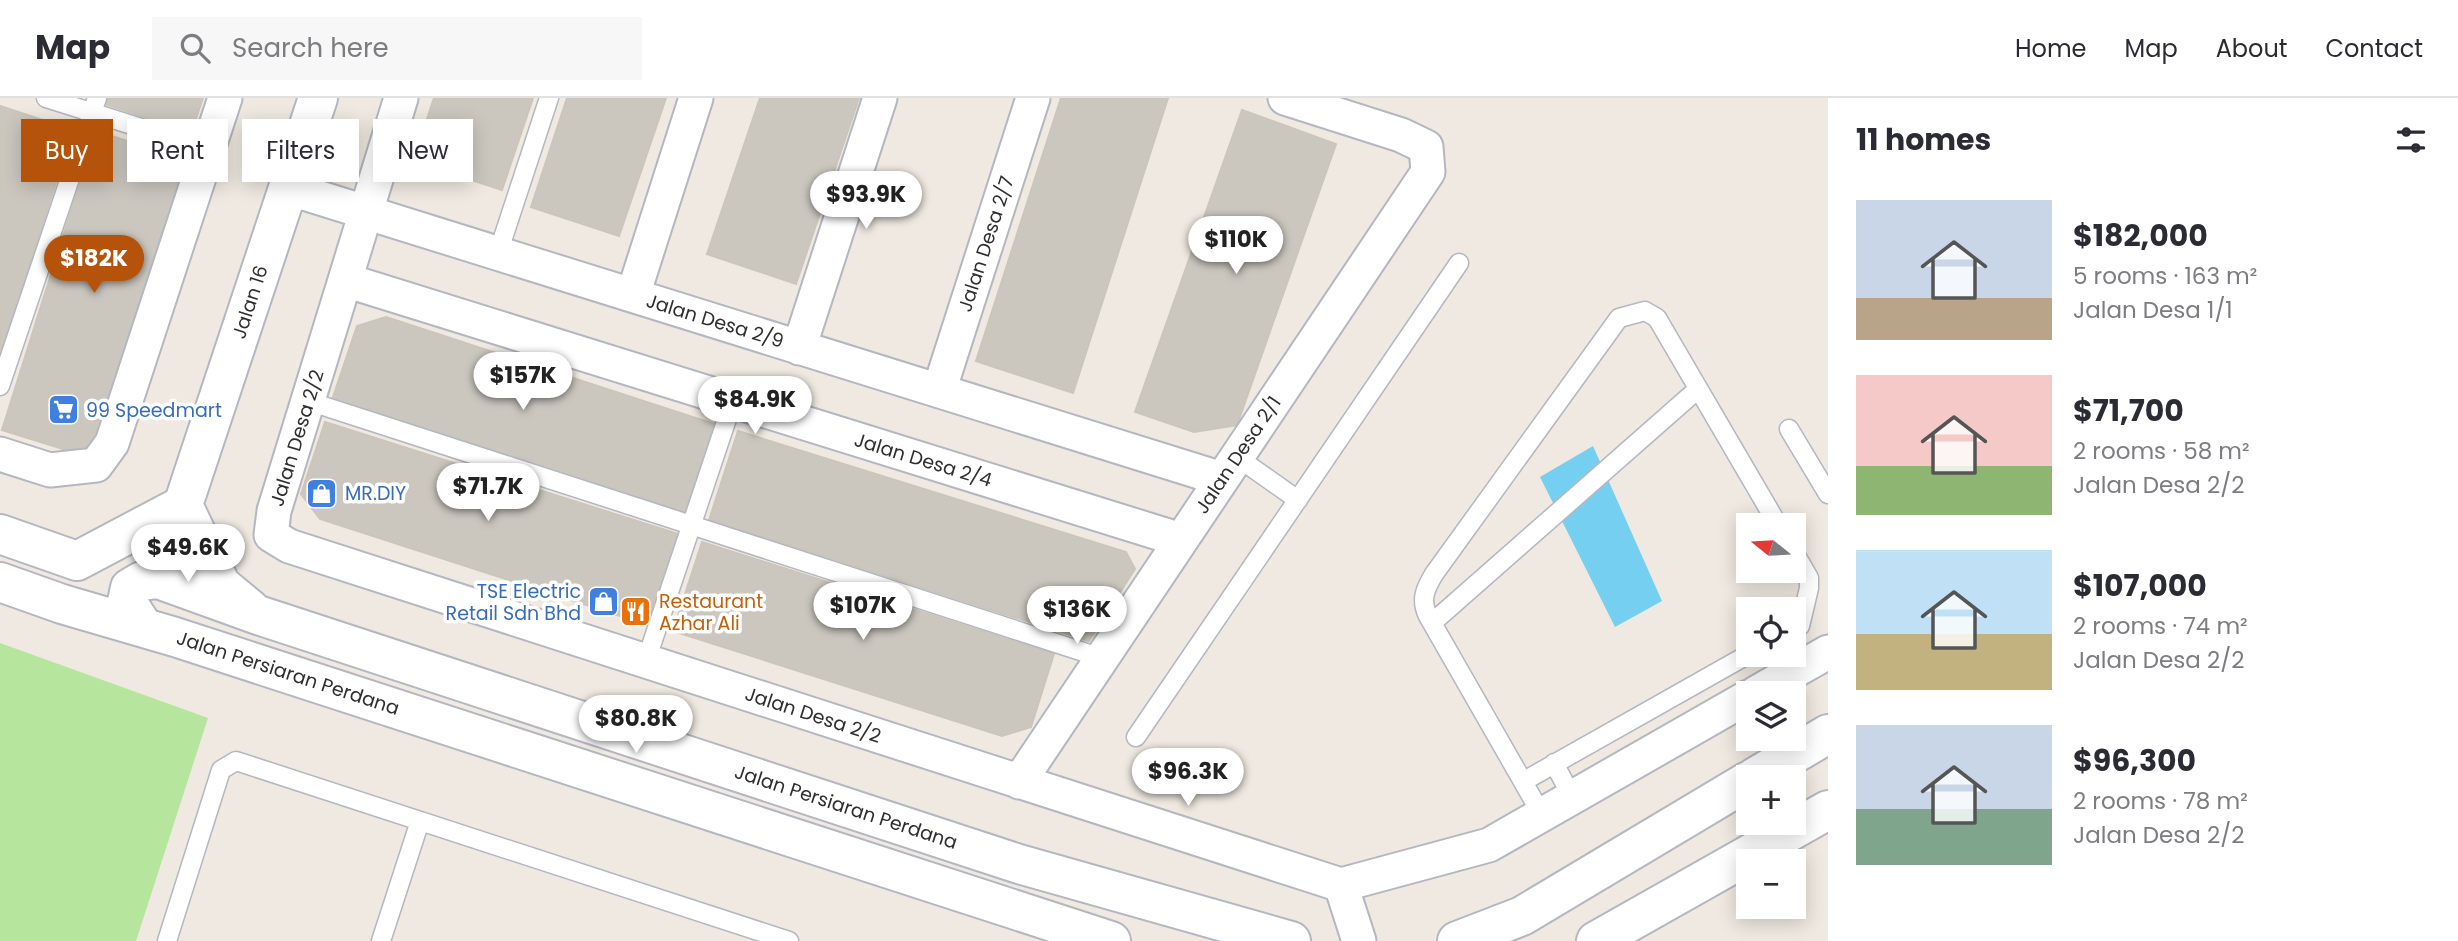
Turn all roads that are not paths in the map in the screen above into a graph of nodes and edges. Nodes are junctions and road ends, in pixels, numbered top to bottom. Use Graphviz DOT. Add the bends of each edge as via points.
graph roads {
  1 [pos="46,98"];
  2 [pos="225,98"];
  3 [pos="318,98"];
  4 [pos="401,98"];
  5 [pos="549,98"];
  6 [pos="696,98"];
  7 [pos="880,98"];
  8 [pos="1033,98"];
  9 [pos="1285,98"];
  10 [pos="95,105"];
  11 [pos="131,119"];
  12 [pos="218,119"];
  13 [pos="197,182"];
  14 [pos="288,188"];
  15 [pos="366,212"];
  16 [pos="498,253"];
  17 [pos="1459,263"];
  18 [pos="345,280"];
  19 [pos="633,295"];
  20 [pos="799,348"];
  21 [pos="0,386"];
  22 [pos="1698,389"];
  23 [pos="939,391"];
  24 [pos="308,401"];
  25 [pos="733,401"];
  26 [pos="1788,429"];
  27 [pos="0,454"];
  28 [pos="1229,468"];
  29 [pos="1828,494"];
  30 [pos="1298,500"];
  31 [pos="183,505"];
  32 [pos="1771,513"];
  33 [pos="692,524"];
  34 [pos="0,534"];
  35 [pos="1181,540"];
  36 [pos="76,561"];
  37 [pos="1806,573"];
  38 [pos="0,582"];
  39 [pos="62,604"];
  40 [pos="255,614"];
  41 [pos="1433,624"];
  42 [pos="144,628"];
  43 [pos="1811,644"];
  44 [pos="1102,658"];
  45 [pos="1736,661"];
  46 [pos="646,662"];
  47 [pos="1769,681"];
  48 [pos="1736,704"];
  49 [pos="1828,734"];
  50 [pos="1136,737"];
  51 [pos="1553,763"];
  52 [pos="1775,765"];
  53 [pos="1524,781"];
  54 [pos="1019,782"];
  55 [pos="1736,788"];
  56 [pos="1572,797"];
  57 [pos="1828,810"];
  58 [pos="1542,815"];
  59 [pos="420,821"];
  60 [pos="1341,885"];
  61 [pos="1099,939"];
  62 [pos="167,941"];
  63 [pos="381,941"];
  64 [pos="789,941"];
  65 [pos="1291,941"];
  66 [pos="1359,941"];
  67 [pos="1457,941"];
  68 [pos="1596,941"];
  1 -- 10 [label="lane"];
  2 -- 12 [label="street"];
  3 -- 14 [label="main road, Jalan 16"];
  4 -- 15 [label="street"];
  5 -- 16 [label="lane"];
  6 -- 19 [label="street"];
  7 -- 20 [label="street"];
  8 -- 23 [label="street, Jalan Desa 2/7"];
  9 -- 28 [label="street, Jalan Desa 2/1" via="1426,147 1428,172"];
  10 -- 11 [label="lane"];
  10 -- 21 [label="lane"];
  13 -- 27 [label="street" via="112,443 96,465 50,470"];
  14 -- 15 [label="street, Jalan Desa 2/9"];
  14 -- 31 [label="main road, Jalan 16"];
  15 -- 16 [label="street, Jalan Desa 2/9"];
  15 -- 18 [label="street, Jalan Desa 2/2"];
  16 -- 19 [label="street, Jalan Desa 2/9"];
  17 -- 30 [label="lane"];
  18 -- 24 [label="street, Jalan Desa 2/2"];
  18 -- 25 [label="street, Jalan Desa 2/4"];
  19 -- 20 [label="street, Jalan Desa 2/9"];
  20 -- 23 [label="street, Jalan Desa 2/9"];
  22 -- 32 [label="lane"];
  22 -- 41 [label="lane"];
  22 -- 41 [label="lane" via="1657,318 1645,312 1619,318 1433,574 1424,591 1423,606"];
  23 -- 28 [label="street, Jalan Desa 2/9"];
  24 -- 33 [label="lane"];
  24 -- 46 [label="street, Jalan Desa 2/2" via="271,535 289,546"];
  25 -- 33 [label="lane"];
  25 -- 35 [label="street, Jalan Desa 2/4"];
  26 -- 29 [label="lane"];
  28 -- 30 [label="lane"];
  28 -- 35 [label="street, Jalan Desa 2/1"];
  30 -- 50 [label="lane"];
  31 -- 36 [label="main road"];
  31 -- 40 [label="main road" via="221,585"];
  33 -- 44 [label="lane"];
  33 -- 46 [label="lane"];
  34 -- 36 [label="main road"];
  35 -- 44 [label="street, Jalan Desa 2/1"];
  36 -- 39 [label="main road"];
  37 -- 43 [label="lane" via="1809,588 1800,626"];
  38 -- 39 [label="main road, Jalan Persiaran Perdana"];
  39 -- 42 [label="main road, Jalan Persiaran Perdana"];
  40 -- 42 [label="main road, Jalan Persiaran Perdana" via="158,579 142,581 130,588 127,602"];
  40 -- 65 [label="main road, Jalan Persiaran Perdana" via="1006,860"];
  41 -- 53 [label="lane"];
  42 -- 61 [label="main road, Jalan Persiaran Perdana"];
  43 -- 47 [label="street"];
  44 -- 54 [label="street, Jalan Desa 2/1"];
  45 -- 51 [label="lane"];
  46 -- 54 [label="street, Jalan Desa 2/2"];
  48 -- 56 [label="street"];
  49 -- 52 [label="main road"];
  51 -- 53 [label="lane"];
  51 -- 56 [label="lane"];
  53 -- 58 [label="lane"];
  54 -- 60 [label="street, Jalan Desa 2/2"];
  55 -- 67 [label="main road" via="1522,916"];
  56 -- 58 [label="street"];
  57 -- 68 [label="main road"];
  58 -- 60 [label="street" via="1489,845"];
  59 -- 62 [label="lane" via="236,761 221,770"];
  59 -- 63 [label="lane"];
  59 -- 64 [label="lane"];
  60 -- 66 [label="street"];
}
